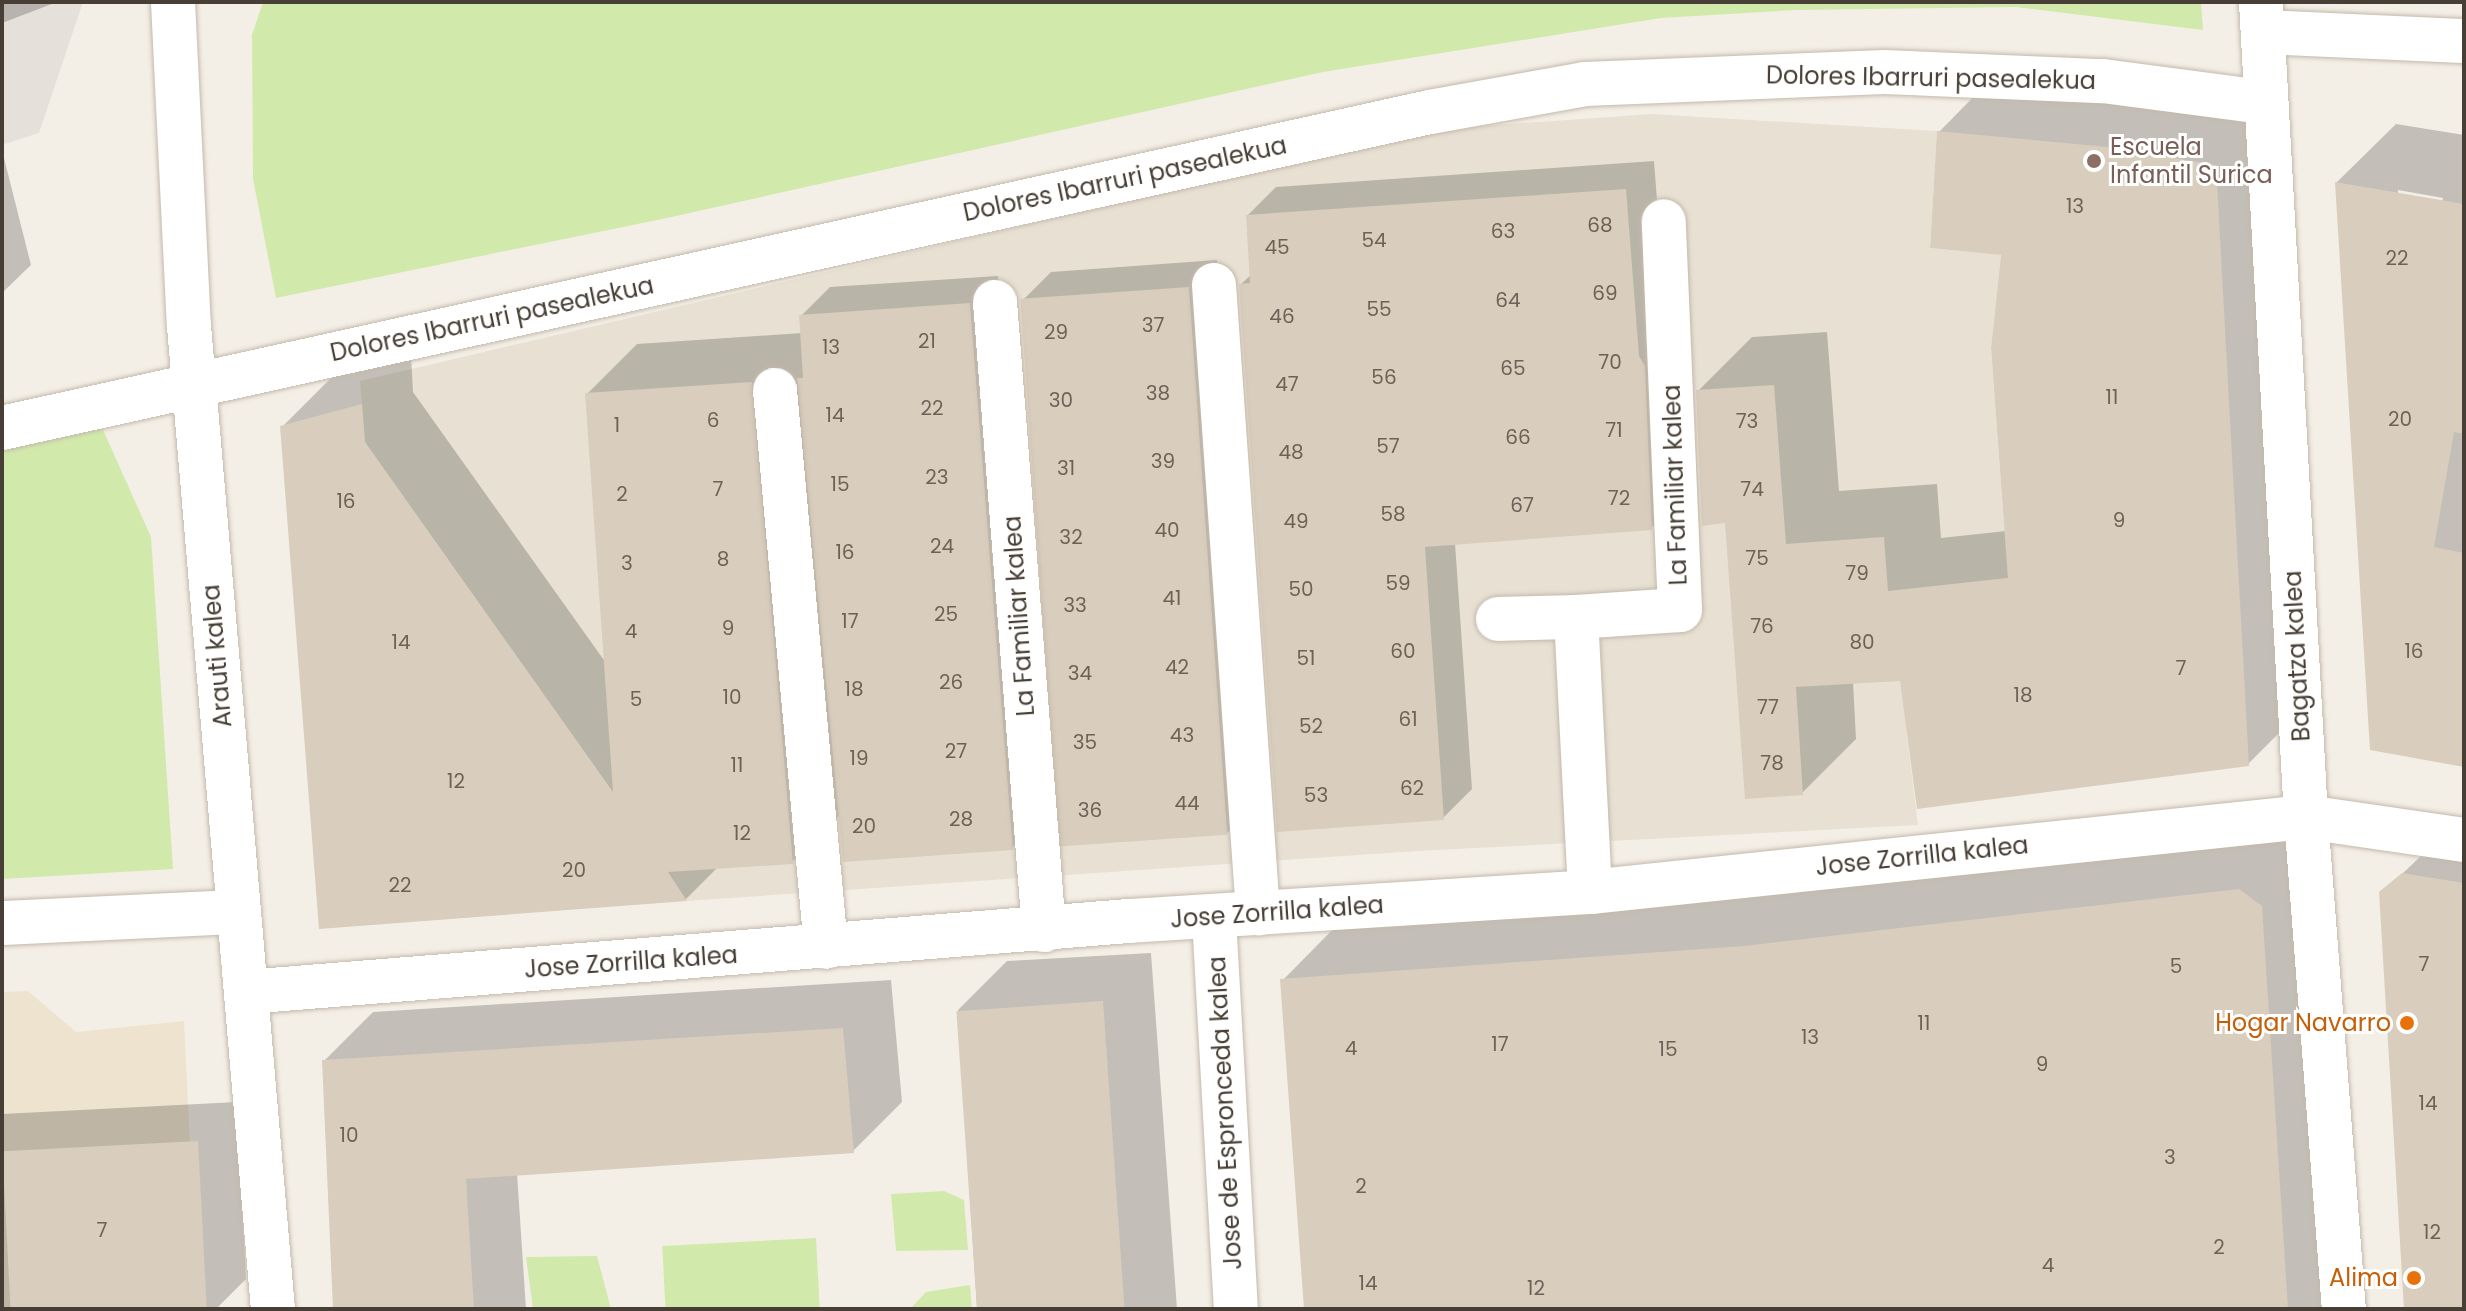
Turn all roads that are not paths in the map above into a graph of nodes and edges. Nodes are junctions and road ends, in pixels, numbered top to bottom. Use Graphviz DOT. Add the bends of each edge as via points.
graph roads {
  1 [pos="178,12"];
  2 [pos="2262,17"];
  3 [pos="2464,41"];
  4 [pos="2263,102"];
  5 [pos="1664,221"];
  6 [pos="1214,285"];
  7 [pos="995,302"];
  8 [pos="194,385"];
  9 [pos="775,390"];
  10 [pos="2,428"];
  11 [pos="1576,617"];
  12 [pos="1498,619"];
  13 [pos="2306,817"];
  14 [pos="2464,840"];
  15 [pos="1590,892"];
  16 [pos="239,912"];
  17 [pos="1258,913"];
  18 [pos="1214,918"];
  19 [pos="2,923"];
  20 [pos="1044,930"];
  21 [pos="826,947"];
  22 [pos="246,992"];
  23 [pos="273,1309"];
  24 [pos="1236,1309"];
  25 [pos="2344,1309"];
  1 -- 8 [label="street, Arauti kalea"];
  2 -- 3 [label="street"];
  2 -- 4 [label="street, Bagatza kalea"];
  4 -- 8 [label="street, Dolores Ibarruri pasealekua" via="2103,81 1884,72 1585,84 1430,112"];
  4 -- 13 [label="street, Bagatza kalea"];
  5 -- 11 [label="street, La Familiar kalea" via="1680,610"];
  6 -- 17 [label="street"];
  7 -- 20 [label="street, La Familiar kalea"];
  8 -- 10 [label="street, Dolores Ibarruri pasealekua"];
  8 -- 16 [label="street, Arauti kalea"];
  9 -- 21 [label="street"];
  11 -- 12 [label="street"];
  11 -- 15 [label="street"];
  13 -- 14 [label="street, Jose Zorrilla kalea"];
  13 -- 15 [label="street, Jose Zorrilla kalea"];
  13 -- 25 [label="street, Bagatza kalea"];
  15 -- 17 [label="street, Jose Zorrilla kalea"];
  16 -- 19 [label="street"];
  16 -- 22 [label="street, Arauti kalea"];
  17 -- 18 [label="street, Jose Zorrilla kalea"];
  18 -- 20 [label="street, Jose Zorrilla kalea"];
  18 -- 24 [label="street, Jose de Espronceda kalea"];
  20 -- 21 [label="street, Jose Zorrilla kalea"];
  21 -- 22 [label="street, Jose Zorrilla kalea"];
  22 -- 23 [label="street, Arauti kalea"];
}
